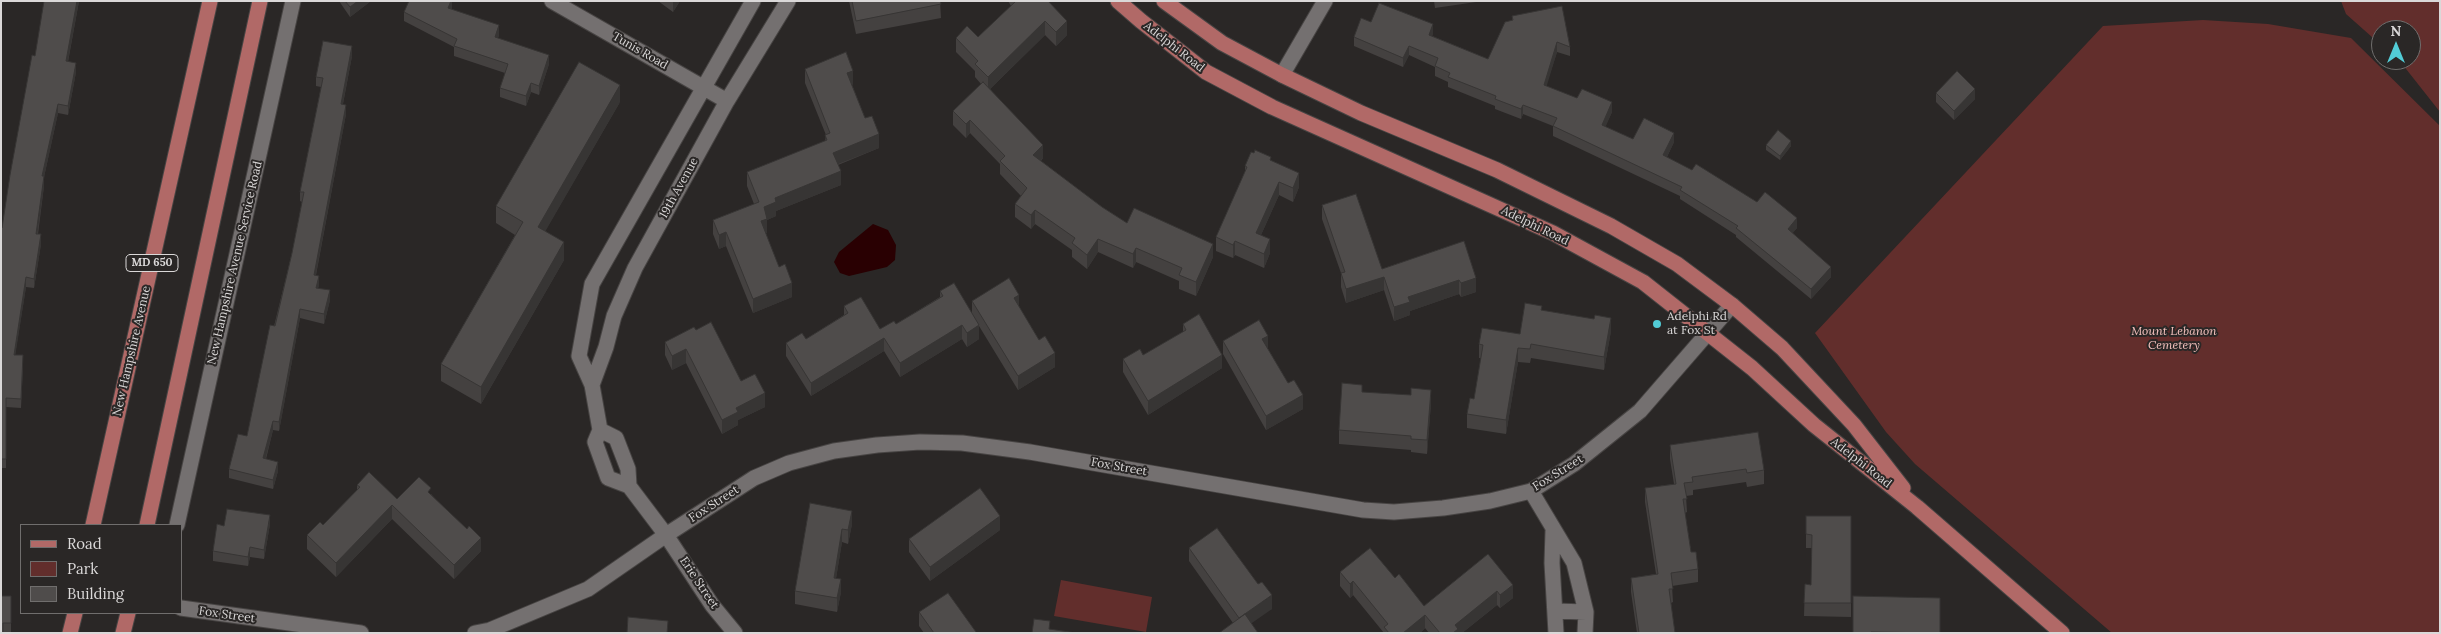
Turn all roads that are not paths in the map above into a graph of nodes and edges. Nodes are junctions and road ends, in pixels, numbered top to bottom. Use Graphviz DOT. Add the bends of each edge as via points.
graph roads {
  1 [pos="210,1"];
  2 [pos="260,1"];
  3 [pos="294,1"];
  4 [pos="552,1"];
  5 [pos="753,1"];
  6 [pos="788,1"];
  7 [pos="1118,1"];
  8 [pos="1164,1"];
  9 [pos="1326,1"];
  10 [pos="1282,75"];
  11 [pos="704,88"];
  12 [pos="726,101"];
  13 [pos="1732,305"];
  14 [pos="1708,333"];
  15 [pos="592,385"];
  16 [pos="600,430"];
  17 [pos="629,486"];
  18 [pos="1531,491"];
  19 [pos="1917,507"];
  20 [pos="94,524"];
  21 [pos="147,524"];
  22 [pos="177,524"];
  23 [pos="1553,531"];
  24 [pos="666,535"];
  25 [pos="182,608"];
  26 [pos="1555,612"];
  27 [pos="1586,612"];
  28 [pos="75,614"];
  29 [pos="128,614"];
  30 [pos="738,632"];
  31 [pos="70,633"];
  32 [pos="123,633"];
  33 [pos="362,633"];
  34 [pos="475,633"];
  35 [pos="1556,633"];
  36 [pos="1585,633"];
  37 [pos="2062,633"];
  1 -- 20 [label="main road, New Hampshire Avenue / MD 650"];
  2 -- 21 [label="main road"];
  3 -- 22 [label="street, New Hampshire Avenue Service Road"];
  4 -- 11 [label="street, Tunis Road"];
  5 -- 11 [label="street, 19th Avenue"];
  6 -- 12 [label="street, 19th Avenue"];
  7 -- 14 [label="main road, Adelphi Road" via="1206,72 1272,107 1553,233 1643,282"];
  8 -- 10 [label="main road, Adelphi Road" via="1222,43"];
  9 -- 10 [label="street"];
  10 -- 13 [label="main road, Adelphi Road" via="1361,113 1497,170 1611,226 1678,264"];
  11 -- 12 [label="street, Tunis Road"];
  11 -- 15 [label="street, 19th Avenue" via="592,284 579,356"];
  12 -- 15 [label="street, 19th Avenue" via="635,268 614,316"];
  13 -- 14 [label="street, Fox Street"];
  13 -- 19 [label="main road, Adelphi Road" via="1782,348 1854,425"];
  14 -- 18 [label="street, Fox Street" via="1640,411 1574,464"];
  14 -- 19 [label="main road, Adelphi Road" via="1814,425"];
  15 -- 16 [label="street, 19th Avenue"];
  16 -- 17 [label="street, 19th Avenue" via="616,438 628,468"];
  16 -- 17 [label="street, 19th Avenue" via="595,442 608,478"];
  17 -- 24 [label="street, 19th Avenue"];
  18 -- 23 [label="street"];
  18 -- 24 [label="street, Fox Street" via="1490,502 1443,508 1394,512 1363,510 1030,452 962,443 920,442 834,451 789,462 754,478"];
  19 -- 37 [label="main road, Adelphi Road"];
  23 -- 26 [label="street"];
  23 -- 27 [label="street" via="1574,563"];
  24 -- 30 [label="street, Erie Street" via="712,605"];
  24 -- 34 [label="street, Fox Street" via="588,589 490,630"];
  25 -- 33 [label="street, Fox Street"];
  26 -- 27 [label="street"];
  26 -- 35 [label="street"];
  27 -- 36 [label="street"];
  28 -- 31 [label="main road"];
  29 -- 32 [label="main road"];
}
